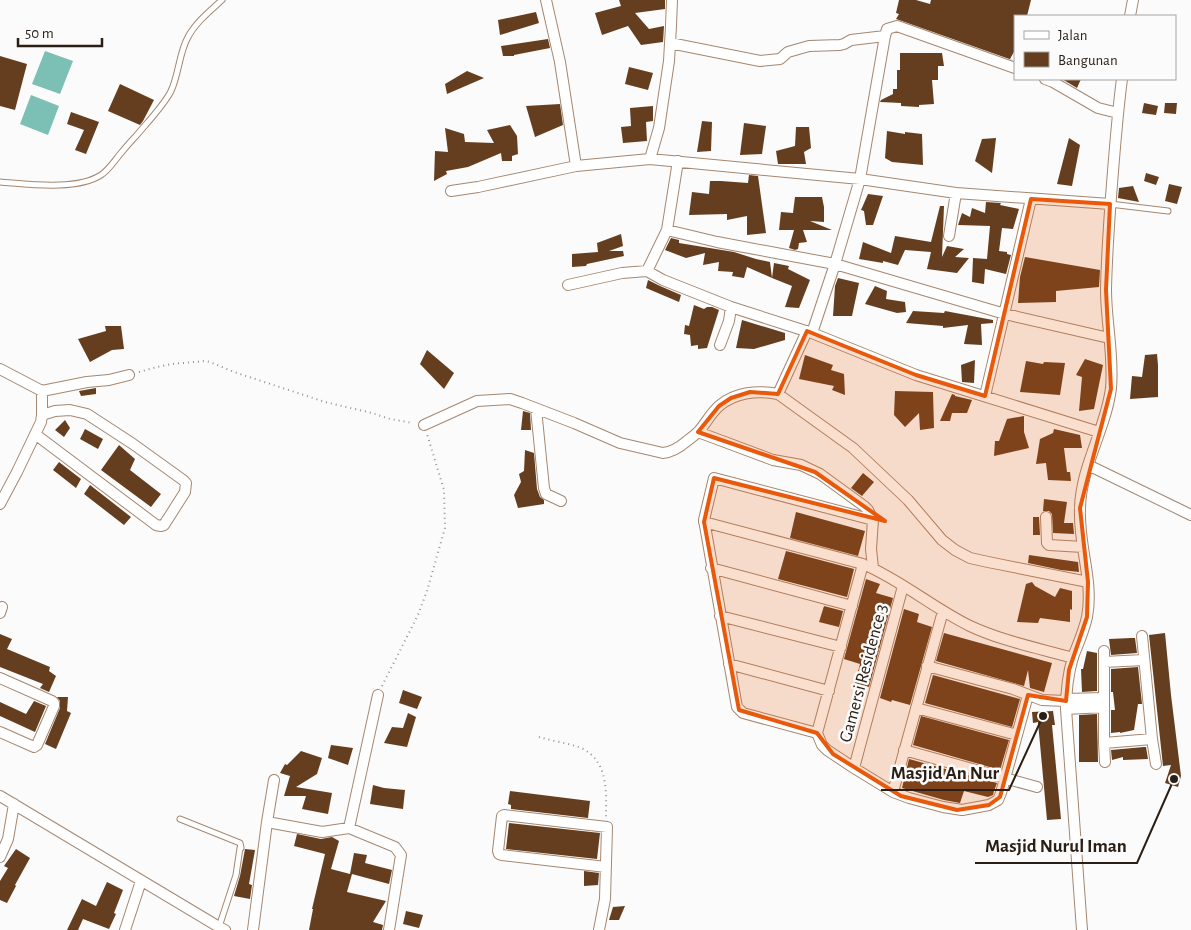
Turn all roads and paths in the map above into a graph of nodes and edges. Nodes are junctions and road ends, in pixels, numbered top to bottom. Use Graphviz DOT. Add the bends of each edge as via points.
graph roads {
  1 [pos="222,0"];
  2 [pos="546,0"];
  3 [pos="672,0"];
  4 [pos="1133,0"];
  5 [pos="1130,15"];
  6 [pos="884,36"];
  7 [pos="670,43"];
  8 [pos="1014,68"];
  9 [pos="1048,80"];
  10 [pos="1122,80"];
  11 [pos="1118,112"];
  12 [pos="650,159"];
  13 [pos="678,161"];
  14 [pos="576,166"];
  15 [pos="860,179"];
  16 [pos="0,182"];
  17 [pos="451,190"];
  18 [pos="956,193"];
  19 [pos="1031,199"];
  20 [pos="1110,204"];
  21 [pos="1168,211"];
  22 [pos="667,230"];
  23 [pos="949,236"];
  24 [pos="835,264"];
  25 [pos="647,271"];
  26 [pos="568,285"];
  27 [pos="731,307"];
  28 [pos="1004,314"];
  29 [pos="809,332"];
  30 [pos="1109,338"];
  31 [pos="720,345"];
  32 [pos="0,369"];
  33 [pos="129,375"];
  34 [pos="42,391"];
  35 [pos="778,394"];
  36 [pos="985,396"];
  37 [pos="536,409"];
  38 [pos="42,415"];
  39 [pos="424,425"];
  40 [pos="698,432"];
  41 [pos="1099,432"];
  42 [pos="35,434"];
  43 [pos="1088,465"];
  44 [pos="561,501"];
  45 [pos="0,504"];
  46 [pos="1191,515"];
  47 [pos="1046,517"];
  48 [pos="873,520"];
  49 [pos="704,522"];
  50 [pos="1083,547"];
  51 [pos="868,566"];
  52 [pos="711,568"];
  53 [pos="1088,582"];
  54 [pos="903,586"];
  55 [pos="852,606"];
  56 [pos="943,611"];
  57 [pos="720,616"];
  58 [pos="1142,636"];
  59 [pos="841,647"];
  60 [pos="1104,651"];
  61 [pos="1073,658"];
  62 [pos="1144,660"];
  63 [pos="1104,662"];
  64 [pos="729,664"];
  65 [pos="927,666"];
  66 [pos="0,678"];
  67 [pos="829,691"];
  68 [pos="378,695"];
  69 [pos="1028,695"];
  70 [pos="1066,703"];
  71 [pos="1104,703"];
  72 [pos="916,708"];
  73 [pos="0,732"];
  74 [pos="817,733"];
  75 [pos="1017,735"];
  76 [pos="539,737"];
  77 [pos="1152,739"];
  78 [pos="1104,743"];
  79 [pos="904,750"];
  80 [pos="1105,762"];
  81 [pos="1156,764"];
  82 [pos="854,768"];
  83 [pos="1006,778"];
  84 [pos="274,780"];
  85 [pos="1037,787"];
  86 [pos="892,792"];
  87 [pos="0,796"];
  88 [pos="14,804"];
  89 [pos="180,819"];
  90 [pos="266,822"];
  91 [pos="349,828"];
  92 [pos="606,828"];
  93 [pos="0,857"];
  94 [pos="606,867"];
  95 [pos="141,881"];
  96 [pos="222,929"];
  97 [pos="125,930"];
  98 [pos="253,930"];
  99 [pos="389,930"];
  100 [pos="599,930"];
  101 [pos="1082,930"];
  1 -- 16 [label="lane" via="189,36 170,94 102,175 86,182 67,184"];
  2 -- 14 [label="street" via="560,62"];
  3 -- 7 [label="street"];
  4 -- 5 [label="street"];
  6 -- 7 [label="street" via="850,40 840,45 809,46 788,52 780,59 760,62"];
  6 -- 8 [label="street" via="887,29 897,26"];
  6 -- 15 [label="street"];
  7 -- 12 [label="street" via="659,128"];
  9 -- 11 [label="street" via="1098,108"];
  10 -- 11 [label="street"];
  11 -- 20 [label="street"];
  12 -- 13 [label="street"];
  12 -- 14 [label="street"];
  13 -- 15 [label="street"];
  13 -- 22 [label="street"];
  14 -- 17 [label="street"];
  15 -- 18 [label="street"];
  15 -- 24 [label="street"];
  18 -- 19 [label="street"];
  18 -- 23 [label="street"];
  19 -- 20 [label="street"];
  19 -- 28 [label="street"];
  20 -- 21 [label="lane"];
  20 -- 30 [label="street" via="1106,290"];
  22 -- 24 [label="street"];
  22 -- 25 [label="street"];
  24 -- 28 [label="street"];
  24 -- 29 [label="street"];
  25 -- 26 [label="street"];
  25 -- 27 [label="street"];
  27 -- 29 [label="street"];
  27 -- 31 [label="street"];
  28 -- 30 [label="street"];
  28 -- 36 [label="street"];
  29 -- 35 [label="street"];
  29 -- 36 [label="street" via="916,375"];
  30 -- 41 [label="street" via="1111,389"];
  32 -- 34 [label="street"];
  33 -- 34 [label="street"];
  33 -- 39 [label="path" via="172,364 205,361 325,402"];
  34 -- 38 [label="street"];
  35 -- 40 [label="street" via="750,392 731,398 719,406"];
  35 -- 53 [label="street" via="853,448 955,550 970,558"];
  36 -- 41 [label="street"];
  37 -- 39 [label="street" via="510,399 477,401"];
  37 -- 40 [label="street" via="620,443 663,452 675,450"];
  37 -- 44 [label="street" via="544,488 546,494"];
  38 -- 42 [label="street"];
  38 -- 42 [label="street" via="70,410 87,414 183,480 185,492 164,525 156,525"];
  39 -- 68 [label="path" via="444,490 445,528 418,615"];
  40 -- 48 [label="street" via="820,474 864,506"];
  41 -- 43 [label="street"];
  42 -- 45 [label="street"];
  43 -- 46 [label="street"];
  43 -- 50 [label="street" via="1080,508"];
  47 -- 50 [label="street" via="1047,544"];
  48 -- 49 [label="street, Gamersi Residence 3" via="714,478"];
  48 -- 51 [label="street, Gamersi Residence 3"];
  49 -- 51 [label="street, Gamersi Residence 3"];
  49 -- 52 [label="street, Gamersi Residence 3"];
  50 -- 53 [label="street"];
  51 -- 54 [label="street, Gamersi Residence 3"];
  51 -- 55 [label="street, Gamersi Residence 3"];
  52 -- 55 [label="street, Gamersi Residence 3"];
  52 -- 57 [label="street, Gamersi Residence 3"];
  53 -- 61 [label="street" via="1087,617"];
  54 -- 56 [label="street, Gamersi Residence 3"];
  54 -- 82 [label="street, Gamersi Residence 3"];
  55 -- 59 [label="street, Gamersi Residence 3"];
  56 -- 61 [label="street, Gamersi Residence 3" via="999,637"];
  56 -- 65 [label="street"];
  57 -- 59 [label="street, Gamersi Residence 3"];
  57 -- 64 [label="street, Gamersi Residence 3"];
  58 -- 62 [label="street"];
  59 -- 67 [label="street, Gamersi Residence 3"];
  60 -- 63 [label="street"];
  61 -- 70 [label="street"];
  62 -- 63 [label="street"];
  62 -- 77 [label="street"];
  63 -- 71 [label="street"];
  64 -- 67 [label="street, Gamersi Residence 3"];
  64 -- 74 [label="street, Gamersi Residence 3" via="739,710"];
  65 -- 69 [label="street"];
  65 -- 72 [label="street"];
  66 -- 73 [label="street" via="52,701 54,706 34,747"];
  67 -- 74 [label="street, Gamersi Residence 3"];
  68 -- 91 [label="street"];
  69 -- 70 [label="street"];
  69 -- 75 [label="street, Gamersi Residence 3"];
  70 -- 71 [label="street"];
  70 -- 101 [label="street"];
  71 -- 78 [label="street"];
  72 -- 75 [label="street"];
  72 -- 79 [label="street"];
  74 -- 82 [label="street, Gamersi Residence 3" via="827,750"];
  75 -- 83 [label="street, Gamersi Residence 3"];
  76 -- 92 [label="path" via="580,748 598,761 606,790"];
  77 -- 78 [label="street"];
  77 -- 81 [label="street"];
  78 -- 80 [label="street"];
  79 -- 83 [label="street"];
  79 -- 86 [label="street"];
  82 -- 86 [label="street, Gamersi Residence 3"];
  83 -- 85 [label="street"];
  83 -- 86 [label="street, Gamersi Residence 3" via="1000,797 994,803 962,810"];
  84 -- 90 [label="street"];
  87 -- 88 [label="street"];
  88 -- 93 [label="street" via="8,839"];
  88 -- 95 [label="street"];
  89 -- 96 [label="lane" via="240,843 236,875"];
  90 -- 91 [label="street" via="322,832"];
  90 -- 98 [label="street"];
  91 -- 99 [label="street" via="396,847 401,855"];
  92 -- 94 [label="street"];
  92 -- 94 [label="street" via="504,815 498,851 502,855"];
  94 -- 100 [label="street" via="605,899"];
  95 -- 96 [label="street"];
  95 -- 97 [label="street"];
}
